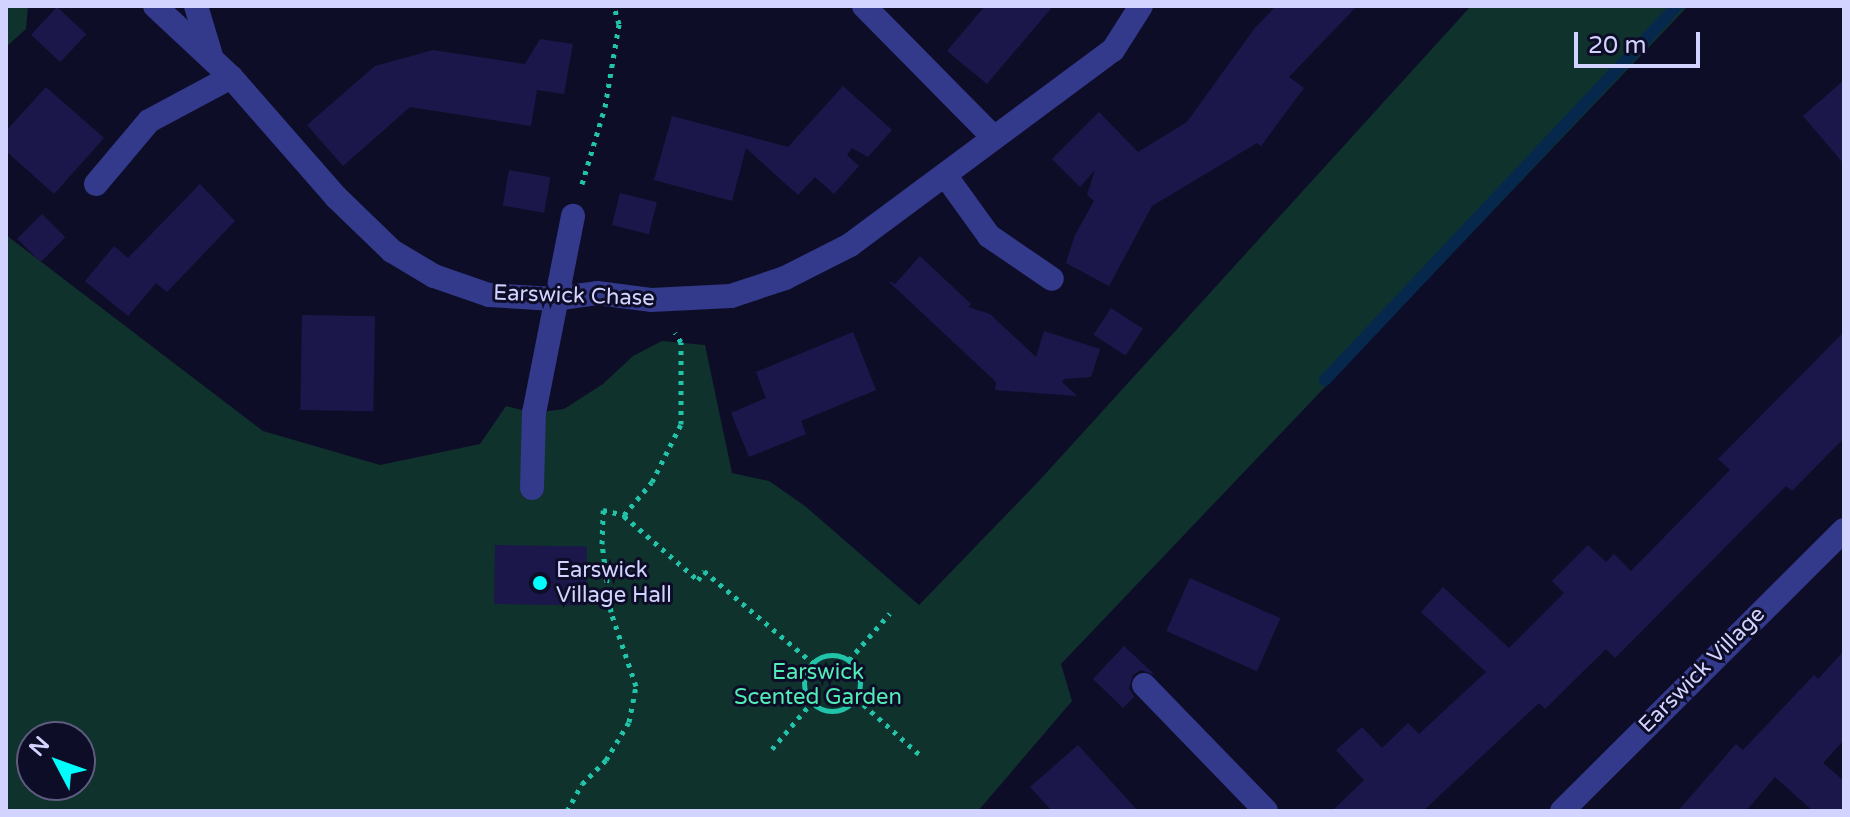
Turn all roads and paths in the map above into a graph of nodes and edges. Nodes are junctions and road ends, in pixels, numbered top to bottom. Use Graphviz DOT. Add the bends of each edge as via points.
graph roads {
  1 [pos="155,6"];
  2 [pos="196,6"];
  3 [pos="614,6"];
  4 [pos="864,6"];
  5 [pos="1141,6"];
  6 [pos="222,69"];
  7 [pos="994,138"];
  8 [pos="945,175"];
  9 [pos="96,184"];
  10 [pos="573,216"];
  11 [pos="1052,279"];
  12 [pos="554,299"];
  13 [pos="651,300"];
  14 [pos="532,488"];
  15 [pos="624,515"];
  16 [pos="1844,530"];
  17 [pos="890,613"];
  18 [pos="849,660"];
  19 [pos="813,663"];
  20 [pos="1144,685"];
  21 [pos="856,698"];
  22 [pos="812,702"];
  23 [pos="772,749"];
  24 [pos="919,754"];
  25 [pos="567,811"];
  26 [pos="1266,811"];
  27 [pos="1562,811"];
  1 -- 6 [label="street, Earswick Chase"];
  2 -- 6 [label="street, Earswick Chase"];
  3 -- 10 [label="path" via="619,24 605,107"];
  4 -- 7 [label="street"];
  5 -- 7 [label="street, Earswick Chase" via="1113,50"];
  6 -- 9 [label="street" via="149,121"];
  6 -- 12 [label="street, Earswick Chase" via="336,197 392,251 434,276 489,295"];
  7 -- 8 [label="street, Earswick Chase"];
  8 -- 11 [label="street" via="989,236"];
  8 -- 13 [label="street, Earswick Chase" via="850,245 785,278 731,296"];
  10 -- 12 [label="street"];
  12 -- 13 [label="street, Earswick Chase" via="597,293"];
  12 -- 14 [label="street" via="534,413"];
  13 -- 15 [label="path" via="681,342 681,424 652,482"];
  15 -- 19 [label="path" via="698,580 704,571"];
  15 -- 25 [label="path" via="603,510 602,544 611,612 636,686 629,722"];
  16 -- 27 [label="street, Earswick Village"];
  17 -- 18 [label="path"];
  18 -- 19 [label="path" via="828,655"];
  18 -- 21 [label="path" via="861,681"];
  19 -- 22 [label="path" via="805,680"];
  20 -- 26 [label="street"];
  21 -- 22 [label="path" via="834,711"];
  21 -- 24 [label="path"];
  22 -- 23 [label="path"];
}
